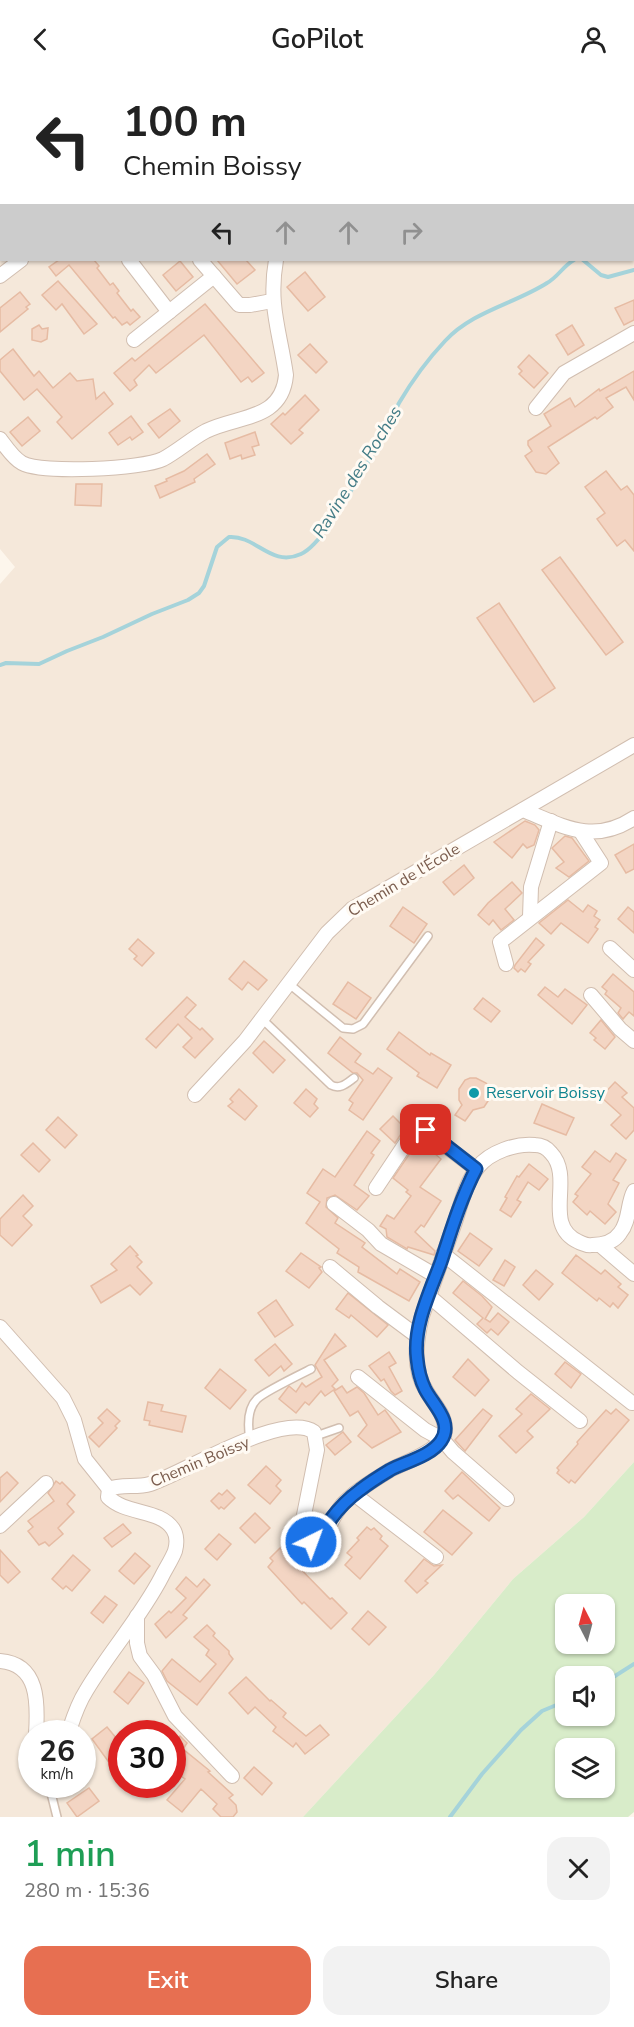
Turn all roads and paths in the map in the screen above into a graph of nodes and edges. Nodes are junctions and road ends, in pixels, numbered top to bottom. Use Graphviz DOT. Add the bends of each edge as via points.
graph roads {
  1 [pos="20,261"];
  2 [pos="130,261"];
  3 [pos="201,261"];
  4 [pos="276,261"];
  5 [pos="0,276"];
  6 [pos="214,276"];
  7 [pos="272,302"];
  8 [pos="169,312"];
  9 [pos="634,333"];
  10 [pos="134,340"];
  11 [pos="536,408"];
  12 [pos="0,440"];
  13 [pos="634,745"];
  14 [pos="523,810"];
  15 [pos="634,818"];
  16 [pos="551,821"];
  17 [pos="581,832"];
  18 [pos="530,917"];
  19 [pos="428,936"];
  20 [pos="610,948"];
  21 [pos="506,964"];
  22 [pos="634,970"];
  23 [pos="288,983"];
  24 [pos="591,995"];
  25 [pos="262,1019"];
  26 [pos="634,1041"];
  27 [pos="354,1078"];
  28 [pos="195,1095"];
  29 [pos="476,1169"];
  30 [pos="376,1188"];
  31 [pos="634,1191"];
  32 [pos="334,1204"];
  33 [pos="600,1245"];
  34 [pos="443,1254"];
  35 [pos="330,1267"];
  36 [pos="634,1275"];
  37 [pos="436,1276"];
  38 [pos="429,1296"];
  39 [pos="0,1327"];
  40 [pos="417,1336"];
  41 [pos="310,1369"];
  42 [pos="358,1377"];
  43 [pos="632,1402"];
  44 [pos="580,1421"];
  45 [pos="339,1428"];
  46 [pos="316,1436"];
  47 [pos="442,1439"];
  48 [pos="250,1440"];
  49 [pos="46,1483"];
  50 [pos="109,1489"];
  51 [pos="354,1494"];
  52 [pos="507,1499"];
  53 [pos="0,1526"];
  54 [pos="436,1557"];
  55 [pos="137,1616"];
  56 [pos="0,1661"];
  57 [pos="36,1720"];
  58 [pos="73,1720"];
  59 [pos="232,1776"];
  60 [pos="52,1798"];
  61 [pos="57,1817"];
  1 -- 5 [label="street"];
  2 -- 8 [label="street"];
  3 -- 6 [label="street"];
  4 -- 7 [label="street"];
  6 -- 7 [label="street" via="239,305"];
  6 -- 8 [label="street"];
  7 -- 12 [label="street" via="286,375 285,386 267,410 206,431 164,459 142,464 70,469 28,466"];
  8 -- 10 [label="street"];
  9 -- 11 [label="street" via="564,373"];
  13 -- 14 [label="street, Chemin de l'École"];
  14 -- 16 [label="street"];
  14 -- 23 [label="street, Chemin de l'École" via="352,909 327,933"];
  15 -- 17 [label="street" via="612,830"];
  16 -- 17 [label="street"];
  16 -- 18 [label="street" via="531,887"];
  17 -- 18 [label="street" via="601,863"];
  18 -- 21 [label="street" via="500,942"];
  19 -- 23 [label="lane" via="363,1024 353,1029 344,1028"];
  20 -- 22 [label="street"];
  23 -- 25 [label="street, Chemin de l'École"];
  24 -- 26 [label="street"];
  25 -- 27 [label="lane" via="331,1085 340,1087"];
  25 -- 28 [label="street, Chemin de l'École"];
  29 -- 30 [label="street" via="418,1125"];
  29 -- 33 [label="street" via="502,1150 542,1146 557,1160 561,1182 559,1212 565,1231 587,1246"];
  29 -- 34 [label="street"];
  31 -- 33 [label="street" via="620,1233"];
  32 -- 37 [label="street" via="381,1244"];
  33 -- 36 [label="street"];
  34 -- 37 [label="street"];
  34 -- 43 [label="street"];
  35 -- 40 [label="street"];
  37 -- 38 [label="street"];
  38 -- 40 [label="street"];
  38 -- 44 [label="street"];
  39 -- 50 [label="street" via="63,1398 85,1459"];
  40 -- 47 [label="street" via="419,1373 443,1417 446,1431"];
  41 -- 48 [label="lane" via="257,1399 251,1409"];
  42 -- 47 [label="street"];
  45 -- 46 [label="lane"];
  46 -- 48 [label="street, Chemin Boissy" via="310,1429 296,1426"];
  46 -- 51 [label="street" via="317,1450 301,1530 307,1541 320,1539"];
  47 -- 51 [label="street" via="427,1452"];
  47 -- 52 [label="street"];
  48 -- 50 [label="street, Chemin Boissy" via="149,1484"];
  49 -- 53 [label="street"];
  50 -- 55 [label="street, Chemin Boissy" via="108,1497 113,1502 162,1519 175,1530 176,1550"];
  51 -- 54 [label="street"];
  55 -- 58 [label="street, Chemin Boissy" via="85,1692"];
  55 -- 59 [label="street" via="140,1656 175,1716"];
  56 -- 57 [label="street" via="20,1666 30,1677 35,1691"];
  60 -- 61 [label="lane"];
}
